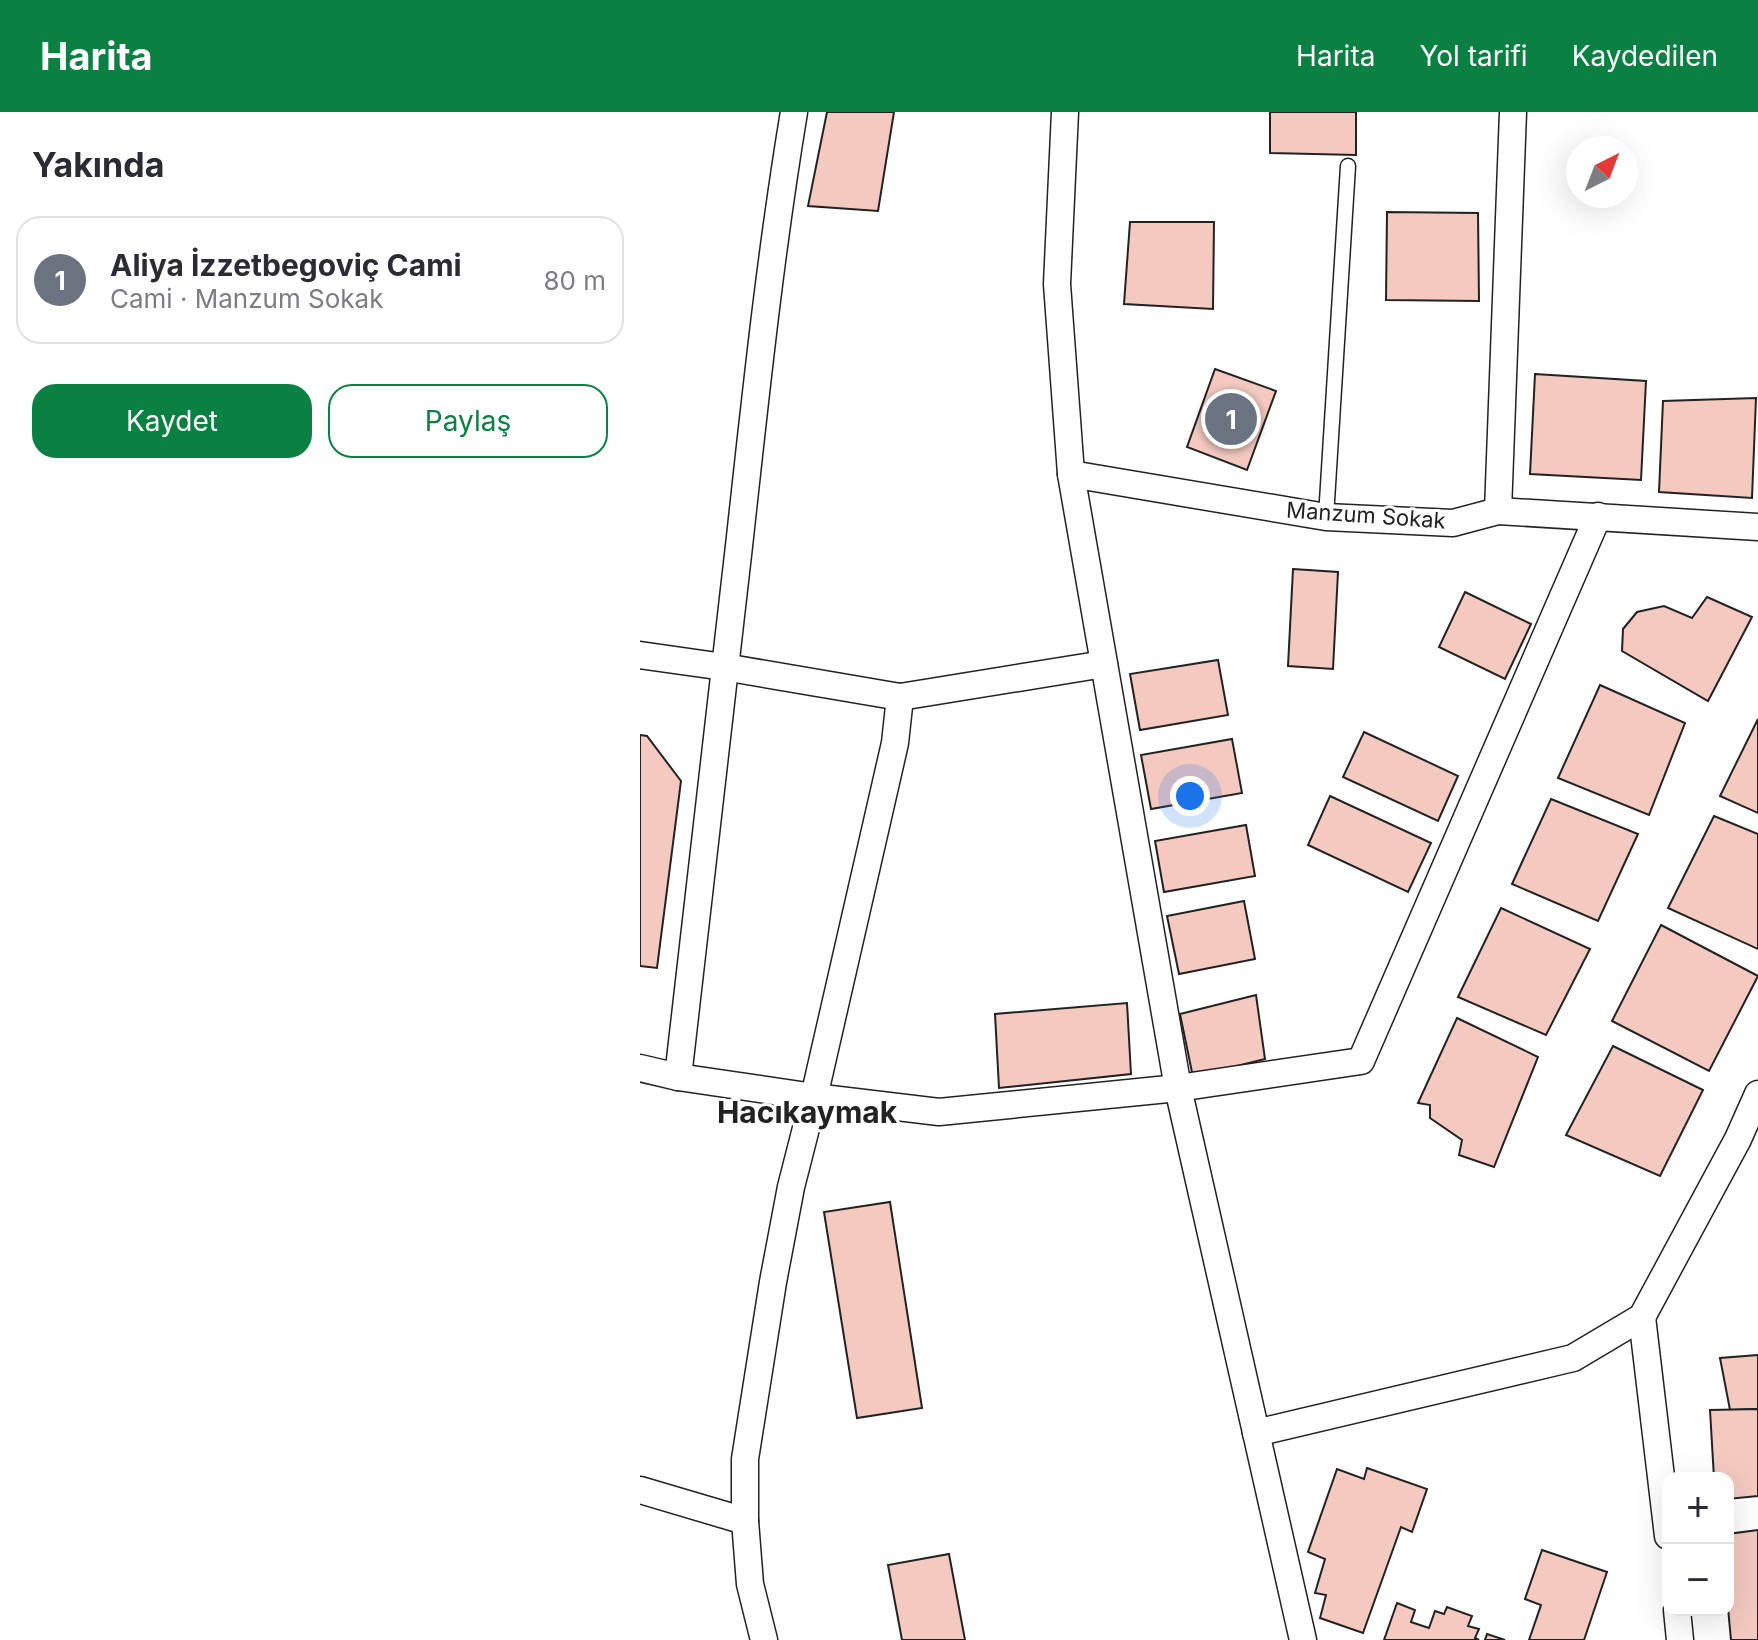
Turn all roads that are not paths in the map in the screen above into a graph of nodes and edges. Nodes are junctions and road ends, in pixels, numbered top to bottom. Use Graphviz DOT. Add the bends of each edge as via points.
graph roads {
  1 [pos="794,112"];
  2 [pos="1065,112"];
  3 [pos="1513,112"];
  4 [pos="1348,166"];
  5 [pos="1071,474"];
  6 [pos="1498,511"];
  7 [pos="1598,516"];
  8 [pos="1326,517"];
  9 [pos="1758,527"];
  10 [pos="640,655"];
  11 [pos="1104,664"];
  12 [pos="724,667"];
  13 [pos="900,697"];
  14 [pos="640,1068"];
  15 [pos="678,1077"];
  16 [pos="1178,1088"];
  17 [pos="1758,1094"];
  18 [pos="814,1097"];
  19 [pos="1642,1317"];
  20 [pos="1256,1433"];
  21 [pos="1662,1485"];
  22 [pos="640,1490"];
  23 [pos="745,1521"];
  24 [pos="1678,1616"];
  25 [pos="764,1640"];
  26 [pos="1303,1640"];
  27 [pos="1680,1640"];
  1 -- 12 [label="street"];
  2 -- 5 [label="street" via="1057,284"];
  3 -- 6 [label="street"];
  4 -- 8 [label="lane"];
  5 -- 8 [label="street, Manzum Sokak"];
  5 -- 11 [label="street"];
  6 -- 7 [label="street, Manzum Sokak"];
  6 -- 8 [label="street, Manzum Sokak" via="1453,523"];
  7 -- 9 [label="street, Manzum Sokak"];
  7 -- 16 [label="street" via="1361,1061"];
  10 -- 12 [label="street"];
  11 -- 13 [label="street"];
  11 -- 16 [label="street"];
  12 -- 13 [label="street"];
  12 -- 15 [label="street"];
  13 -- 18 [label="street" via="895,743"];
  14 -- 15 [label="street"];
  15 -- 18 [label="street"];
  16 -- 18 [label="street" via="939,1112"];
  16 -- 20 [label="street"];
  17 -- 19 [label="street"];
  18 -- 23 [label="street" via="773,1282 745,1459"];
  19 -- 20 [label="street" via="1573,1358"];
  19 -- 21 [label="street"];
  20 -- 26 [label="street"];
  22 -- 23 [label="street"];
  23 -- 25 [label="street" via="750,1584"];
  24 -- 27 [label="street"];
}
